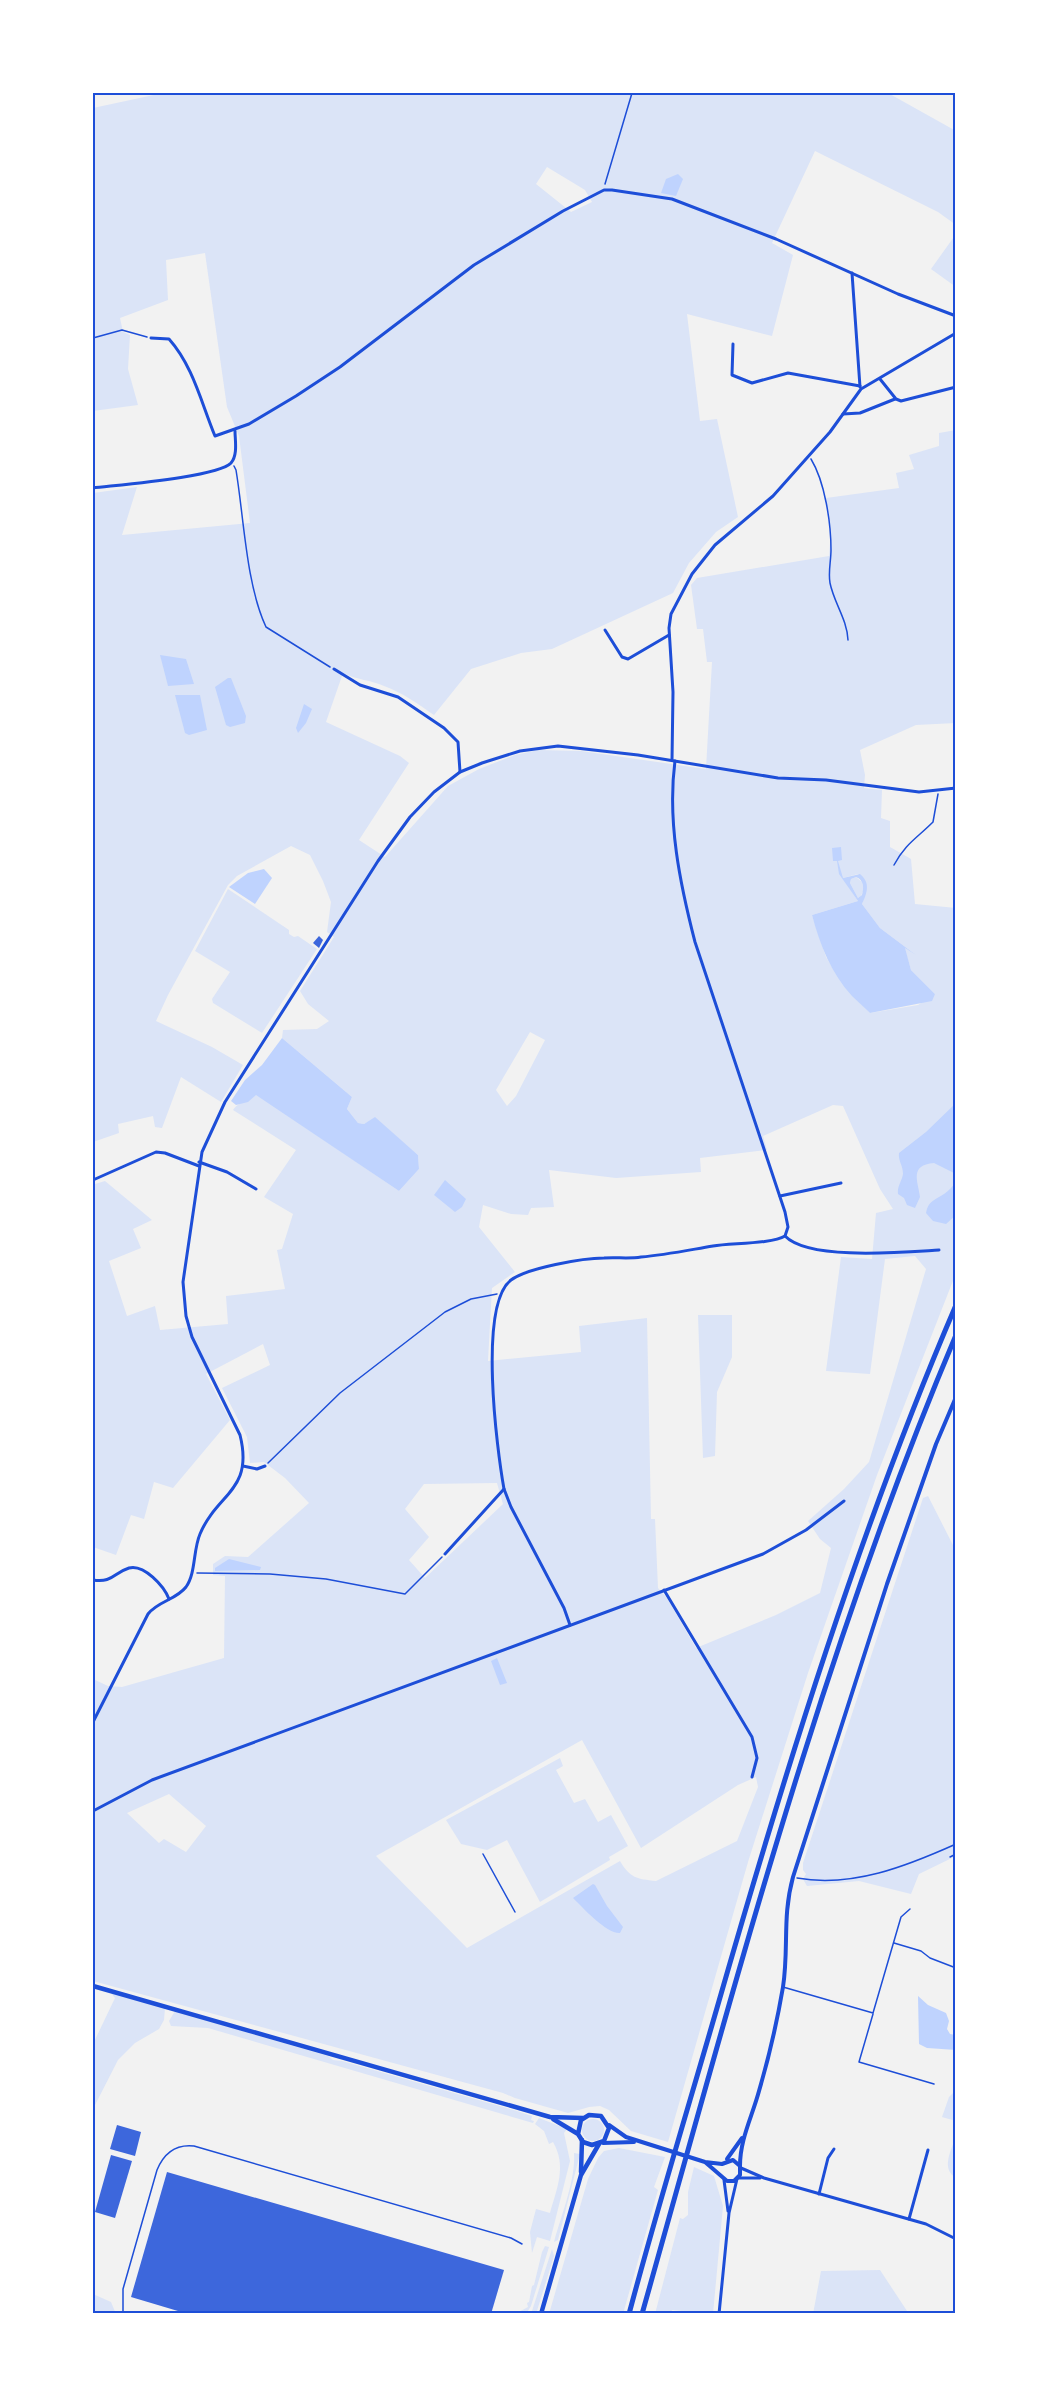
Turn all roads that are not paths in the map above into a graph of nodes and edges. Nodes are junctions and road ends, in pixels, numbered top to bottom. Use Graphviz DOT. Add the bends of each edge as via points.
graph roads {
  1 [pos="852,273"];
  2 [pos="956,316"];
  3 [pos="956,333"];
  4 [pos="151,338"];
  5 [pos="732,344"];
  6 [pos="880,379"];
  7 [pos="956,387"];
  8 [pos="860,388"];
  9 [pos="896,399"];
  10 [pos="843,414"];
  11 [pos="235,430"];
  12 [pos="93,488"];
  13 [pos="605,630"];
  14 [pos="669,635"];
  15 [pos="334,669"];
  16 [pos="673,761"];
  17 [pos="460,772"];
  18 [pos="956,788"];
  19 [pos="199,1164"];
  20 [pos="93,1180"];
  21 [pos="841,1183"];
  22 [pos="256,1189"];
  23 [pos="780,1196"];
  24 [pos="785,1236"];
  25 [pos="939,1250"];
  26 [pos="956,1305"];
  27 [pos="956,1335"];
  28 [pos="956,1397"];
  29 [pos="949,1411"];
  30 [pos="956,1415"];
  31 [pos="243,1466"];
  32 [pos="265,1466"];
  33 [pos="504,1489"];
  34 [pos="844,1501"];
  35 [pos="445,1554"];
  36 [pos="93,1580"];
  37 [pos="664,1590"];
  38 [pos="169,1599"];
  39 [pos="570,1625"];
  40 [pos="93,1722"];
  41 [pos="752,1777"];
  42 [pos="93,1810"];
  43 [pos="483,1854"];
  44 [pos="910,1909"];
  45 [pos="515,1911"];
  46 [pos="893,1943"];
  47 [pos="956,1968"];
  48 [pos="93,1986"];
  49 [pos="783,1987"];
  50 [pos="873,2013"];
  51 [pos="934,2084"];
  52 [pos="550,2117"];
  53 [pos="583,2118"];
  54 [pos="607,2123"];
  55 [pos="579,2134"];
  56 [pos="744,2135"];
  57 [pos="582,2140"];
  58 [pos="641,2143"];
  59 [pos="600,2144"];
  60 [pos="834,2149"];
  61 [pos="928,2150"];
  62 [pos="705,2162"];
  63 [pos="724,2162"];
  64 [pos="740,2167"];
  65 [pos="720,2174"];
  66 [pos="581,2175"];
  67 [pos="764,2178"];
  68 [pos="737,2179"];
  69 [pos="724,2180"];
  70 [pos="819,2194"];
  71 [pos="729,2212"];
  72 [pos="909,2219"];
  73 [pos="956,2239"];
  74 [pos="522,2244"];
  75 [pos="541,2312"];
  76 [pos="123,2314"];
  77 [pos="629,2314"];
  78 [pos="642,2314"];
  79 [pos="719,2314"];
  1 -- 2 [label="street"];
  1 -- 8 [label="street"];
  1 -- 11 [label="street" via="672,199 604,190 474,265 340,367"];
  3 -- 6 [label="street"];
  4 -- 11 [label="street" via="169,339 181,352 215,436"];
  5 -- 8 [label="street" via="732,375 752,383 788,373"];
  6 -- 8 [label="street"];
  6 -- 9 [label="street"];
  7 -- 9 [label="street"];
  8 -- 10 [label="street"];
  9 -- 10 [label="street" via="860,413"];
  10 -- 14 [label="street" via="773,496 715,545 692,574 671,614"];
  11 -- 12 [label="street" via="235,455 225,467 184,478"];
  13 -- 14 [label="street" via="628,660"];
  14 -- 16 [label="street"];
  15 -- 17 [label="street" via="360,685 398,697 444,728 458,742"];
  16 -- 17 [label="street" via="550,746 510,754"];
  16 -- 18 [label="street" via="778,778 919,792"];
  16 -- 23 [label="street" via="672,815 686,909"];
  17 -- 19 [label="street" via="410,817 378,861 225,1102"];
  19 -- 20 [label="street" via="156,1152"];
  19 -- 22 [label="street" via="227,1172"];
  19 -- 31 [label="street" via="183,1282 186,1316 192,1338 240,1435"];
  21 -- 23 [label="street"];
  23 -- 24 [label="street" via="787,1220"];
  24 -- 25 [label="street" via="795,1244 837,1251 873,1254"];
  24 -- 33 [label="street" via="639,1258 590,1258 524,1273 505,1286 496,1307 491,1369"];
  26 -- 77 [label="highway" via="900,1441 826,1646"];
  27 -- 78 [label="highway" via="889,1503 822,1699"];
  28 -- 29 [label="street"];
  29 -- 30 [label="street"];
  29 -- 49 [label="street" via="887,1584 793,1877 786,1910"];
  31 -- 32 [label="street"];
  31 -- 38 [label="street" via="236,1486 201,1531 184,1590"];
  33 -- 35 [label="street"];
  33 -- 39 [label="street"];
  34 -- 37 [label="street" via="787,1542 763,1554"];
  36 -- 38 [label="street" via="103,1582 130,1568 138,1569 155,1579"];
  37 -- 39 [label="street"];
  37 -- 41 [label="street" via="752,1737 757,1758"];
  38 -- 40 [label="street" via="148,1614"];
  39 -- 42 [label="street" via="152,1780"];
  43 -- 45 [label="lane"];
  44 -- 46 [label="lane" via="901,1917"];
  46 -- 47 [label="lane"];
  46 -- 50 [label="lane"];
  48 -- 52 [label="main road"];
  49 -- 50 [label="lane"];
  49 -- 56 [label="street" via="759,2092"];
  50 -- 51 [label="lane" via="859,2062"];
  52 -- 53 [label="main road"];
  52 -- 55 [label="main road"];
  53 -- 54 [label="main road" via="597,2115"];
  53 -- 55 [label="main road"];
  54 -- 58 [label="street" via="626,2138"];
  54 -- 59 [label="main road" via="608,2134"];
  55 -- 57 [label="main road"];
  56 -- 63 [label="street"];
  56 -- 64 [label="street"];
  57 -- 59 [label="main road"];
  57 -- 66 [label="main road"];
  58 -- 59 [label="street"];
  58 -- 62 [label="street"];
  59 -- 66 [label="main road"];
  60 -- 70 [label="street"];
  61 -- 72 [label="street"];
  62 -- 63 [label="street"];
  62 -- 65 [label="street"];
  63 -- 64 [label="street" via="733,2160"];
  63 -- 65 [label="street"];
  64 -- 67 [label="street"];
  64 -- 68 [label="street"];
  65 -- 69 [label="street"];
  66 -- 75 [label="main road"];
  67 -- 68 [label="street"];
  67 -- 70 [label="street"];
  68 -- 69 [label="street"];
  68 -- 71 [label="street"];
  69 -- 71 [label="street"];
  70 -- 72 [label="street"];
  71 -- 79 [label="street"];
  72 -- 73 [label="street"];
  74 -- 76 [label="lane" via="194,2146 180,2146 164,2157 157,2170 123,2289"];
}
